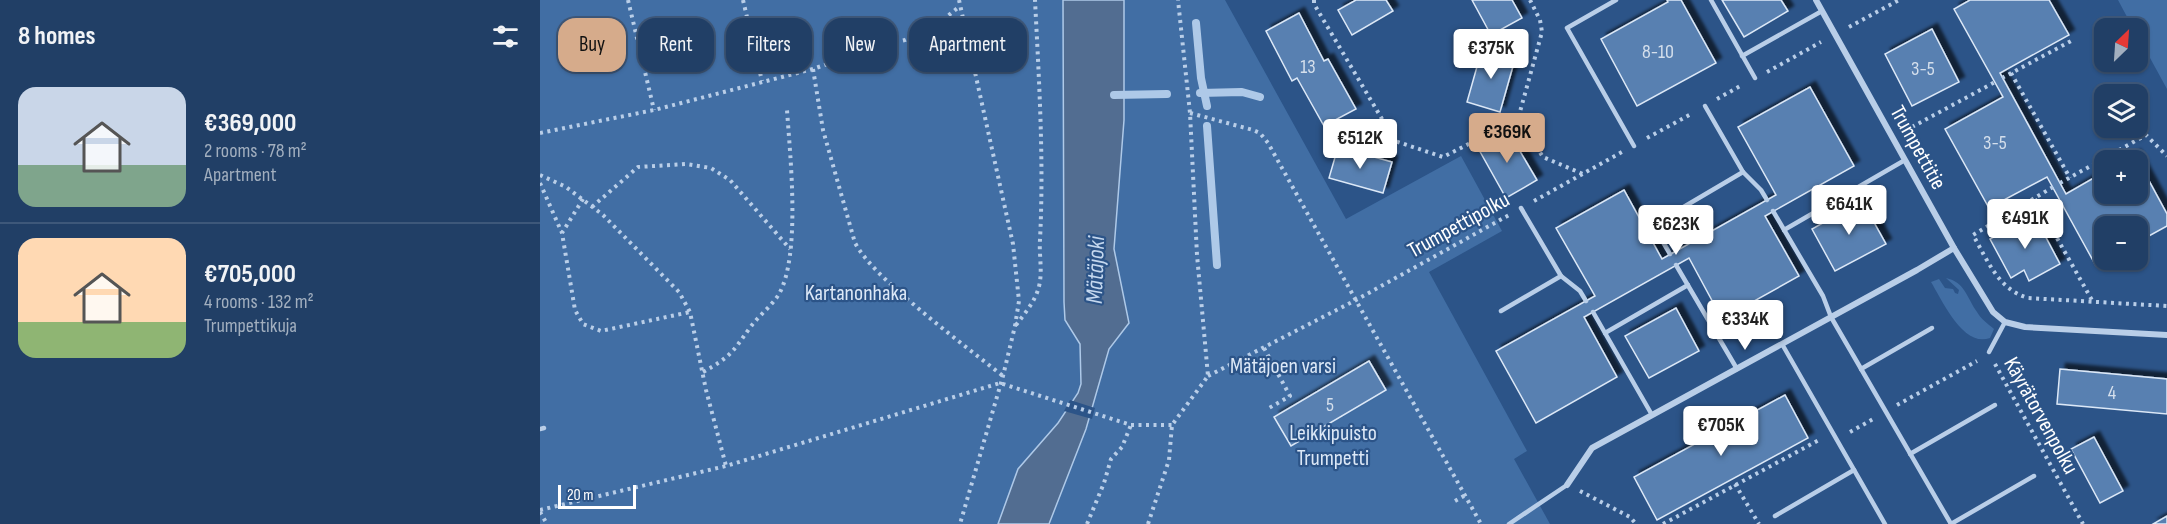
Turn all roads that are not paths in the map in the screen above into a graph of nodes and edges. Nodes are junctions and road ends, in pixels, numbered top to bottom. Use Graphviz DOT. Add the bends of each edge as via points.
graph roads {
  1 [pos="1616,0"];
  2 [pos="1711,0"];
  3 [pos="1816,0"];
  4 [pos="1822,11"];
  5 [pos="1742,56"];
  6 [pos="1755,78"];
  7 [pos="1705,106"];
  8 [pos="1634,146"];
  9 [pos="1905,160"];
  10 [pos="1743,172"];
  11 [pos="1767,200"];
  12 [pos="1521,208"];
  13 [pos="1773,211"];
  14 [pos="1784,230"];
  15 [pos="1954,248"];
  16 [pos="1670,254"];
  17 [pos="1676,265"];
  18 [pos="1561,276"];
  19 [pos="1688,285"];
  20 [pos="1586,301"];
  21 [pos="1501,311"];
  22 [pos="1593,312"];
  23 [pos="1831,317"];
  24 [pos="2005,322"];
  25 [pos="1932,328"];
  26 [pos="1605,333"];
  27 [pos="2167,335"];
  28 [pos="1782,344"];
  29 [pos="1989,352"];
  30 [pos="1737,369"];
  31 [pos="1861,369"];
  32 [pos="1995,405"];
  33 [pos="1652,415"];
  34 [pos="1910,454"];
  35 [pos="1854,470"];
  36 [pos="2034,476"];
  37 [pos="1567,485"];
  38 [pos="1775,516"];
  39 [pos="1509,524"];
  40 [pos="1885,524"];
  41 [pos="1951,524"];
  1 -- 8 [label="lane" via="1567,28"];
  2 -- 5 [label="lane"];
  3 -- 4 [label="street, Trumpettitie"];
  4 -- 5 [label="lane"];
  4 -- 9 [label="street, Trumpettitie"];
  5 -- 6 [label="lane"];
  7 -- 10 [label="lane"];
  9 -- 14 [label="lane"];
  9 -- 15 [label="street, Trumpettitie"];
  10 -- 11 [label="lane"];
  10 -- 16 [label="lane" via="1653,225"];
  12 -- 18 [label="lane"];
  13 -- 14 [label="lane"];
  14 -- 23 [label="lane"];
  15 -- 23 [label="street"];
  15 -- 24 [label="street, Trumpettitie" via="1993,312"];
  17 -- 19 [label="lane"];
  18 -- 20 [label="lane"];
  18 -- 21 [label="lane"];
  19 -- 26 [label="lane"];
  19 -- 30 [label="lane"];
  22 -- 26 [label="lane"];
  23 -- 28 [label="street"];
  23 -- 31 [label="lane"];
  24 -- 27 [label="street" via="2025,327"];
  24 -- 29 [label="lane, Käyrätorvenpolku"];
  25 -- 31 [label="lane"];
  26 -- 33 [label="lane"];
  28 -- 30 [label="street"];
  28 -- 35 [label="lane"];
  30 -- 33 [label="street"];
  31 -- 34 [label="lane"];
  32 -- 34 [label="lane"];
  33 -- 37 [label="street" via="1592,448"];
  34 -- 41 [label="lane"];
  35 -- 38 [label="lane"];
  35 -- 40 [label="lane"];
  36 -- 41 [label="lane"];
  37 -- 39 [label="lane"];
}
